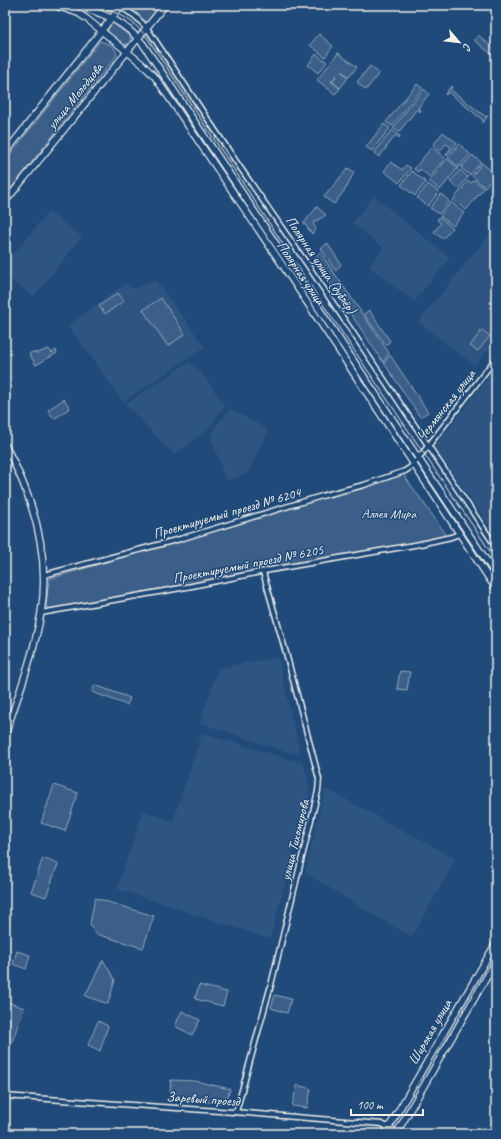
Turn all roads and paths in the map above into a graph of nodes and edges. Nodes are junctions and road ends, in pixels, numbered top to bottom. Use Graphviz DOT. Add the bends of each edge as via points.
graph roads {
  1 [pos="53,5"];
  2 [pos="77,5"];
  3 [pos="120,5"];
  4 [pos="165,5"];
  5 [pos="112,18"];
  6 [pos="147,28"];
  7 [pos="101,31"];
  8 [pos="138,38"];
  9 [pos="127,51"];
  10 [pos="5,154"];
  11 [pos="5,202"];
  12 [pos="496,358"];
  13 [pos="5,445"];
  14 [pos="428,445"];
  15 [pos="418,458"];
  16 [pos="413,465"];
  17 [pos="459,534"];
  18 [pos="496,547"];
  19 [pos="496,560"];
  20 [pos="489,565"];
  21 [pos="264,572"];
  22 [pos="44,575"];
  23 [pos="496,575"];
  24 [pos="496,589"];
  25 [pos="41,614"];
  26 [pos="5,735"];
  27 [pos="496,943"];
  28 [pos="496,961"];
  29 [pos="472,984"];
  30 [pos="480,988"];
  31 [pos="458,1008"];
  32 [pos="466,1013"];
  33 [pos="5,1096"];
  34 [pos="236,1112"];
  35 [pos="389,1128"];
  36 [pos="396,1133"];
  37 [pos="385,1134"];
  1 -- 7 [label="main road, Полярная улица" via="83,16"];
  2 -- 5 [label="main road, Полярная улица"];
  3 -- 5 [label="main road, улица Молодцова"];
  3 -- 6 [label="street, Полярная улица (дублёр)"];
  4 -- 6 [label="main road, улица Молодцова"];
  5 -- 7 [label="main road, улица Молодцова"];
  5 -- 8 [label="main road, Полярная улица"];
  6 -- 8 [label="main road, улица Молодцова"];
  6 -- 14 [label="street, Полярная улица (дублёр)"];
  7 -- 9 [label="main road, Полярная улица"];
  7 -- 10 [label="main road, улица Молодцова"];
  8 -- 9 [label="main road, улица Молодцова"];
  8 -- 15 [label="main road, Полярная улица"];
  9 -- 11 [label="main road, улица Молодцова"];
  9 -- 16 [label="main road, Полярная улица" via="155,77"];
  12 -- 14 [label="street, Чермянская улица"];
  13 -- 22 [label="main road" via="23,480 32,506 39,531"];
  14 -- 15 [label="street, Чермянская улица"];
  14 -- 18 [label="street, Полярная улица (дублёр)"];
  15 -- 16 [label="street, Чермянская улица"];
  15 -- 20 [label="main road, Полярная улица"];
  16 -- 17 [label="main road, Полярная улица"];
  16 -- 22 [label="street, Проектируемый проезд № 6204" via="405,471 364,485 180,539"];
  17 -- 21 [label="street, Проектируемый проезд № 6205" via="450,538"];
  17 -- 24 [label="main road, Полярная улица"];
  19 -- 20 [label="street"];
  20 -- 23 [label="main road, Полярная улица"];
  21 -- 25 [label="street, Проектируемый проезд № 6205"];
  21 -- 34 [label="street, улица Тихомирова" via="318,779 318,791 281,945"];
  22 -- 25 [label="main road"];
  25 -- 26 [label="main road" via="30,658"];
  27 -- 29 [label="main road, Широкая улица"];
  28 -- 30 [label="main road, Широкая улица"];
  29 -- 30 [label="street" via="474,990"];
  29 -- 31 [label="main road, Широкая улица"];
  30 -- 32 [label="main road, Широкая улица"];
  31 -- 32 [label="street" via="464,1006"];
  31 -- 35 [label="main road, Широкая улица"];
  32 -- 36 [label="main road, Широкая улица"];
  33 -- 34 [label="street, Заревый проезд"];
  34 -- 35 [label="street, Заревый проезд" via="382,1124"];
  35 -- 36 [label="street, Заревый проезд"];
  35 -- 37 [label="main road, Широкая улица"];
}
